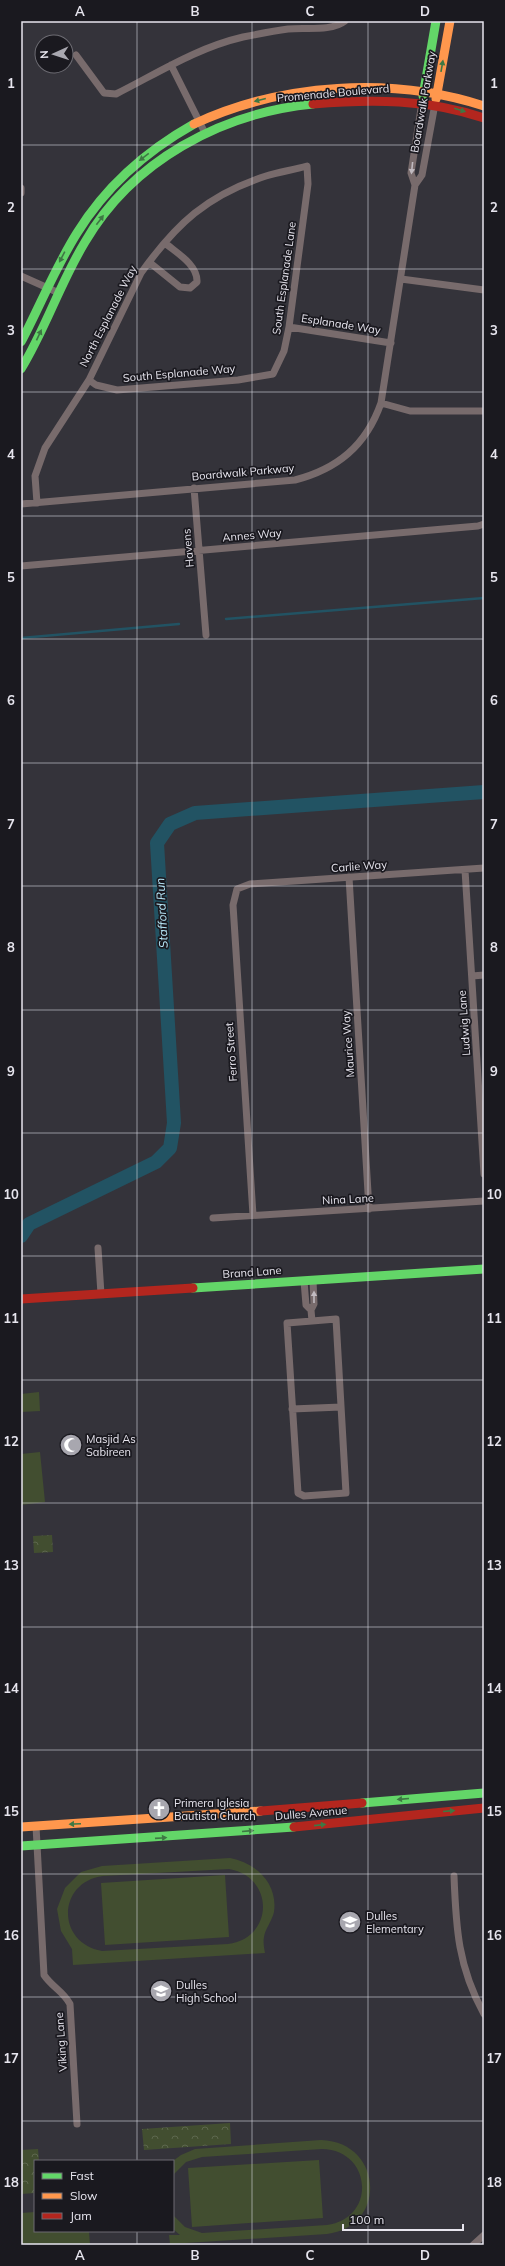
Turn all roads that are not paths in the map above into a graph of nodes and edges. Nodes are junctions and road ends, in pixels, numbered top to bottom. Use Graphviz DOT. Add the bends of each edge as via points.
graph roads {
  1 [pos="345,21"];
  2 [pos="436,21"];
  3 [pos="450,21"];
  4 [pos="76,55"];
  5 [pos="171,65"];
  6 [pos="424,90"];
  7 [pos="438,92"];
  8 [pos="422,102"];
  9 [pos="436,104"];
  10 [pos="484,106"];
  11 [pos="484,118"];
  12 [pos="199,121"];
  13 [pos="205,133"];
  14 [pos="308,184"];
  15 [pos="415,185"];
  16 [pos="21,188"];
  17 [pos="21,193"];
  18 [pos="165,243"];
  19 [pos="149,262"];
  20 [pos="21,276"];
  21 [pos="400,278"];
  22 [pos="47,288"];
  23 [pos="484,290"];
  24 [pos="59,293"];
  25 [pos="288,327"];
  26 [pos="21,342"];
  27 [pos="391,343"];
  28 [pos="21,369"];
  29 [pos="273,374"];
  30 [pos="89,380"];
  31 [pos="381,403"];
  32 [pos="484,411"];
  33 [pos="194,488"];
  34 [pos="37,503"];
  35 [pos="21,504"];
  36 [pos="484,524"];
  37 [pos="198,551"];
  38 [pos="21,566"];
  39 [pos="206,635"];
  40 [pos="484,868"];
  41 [pos="465,870"];
  42 [pos="349,877"];
  43 [pos="237,889"];
  44 [pos="484,975"];
  45 [pos="472,976"];
  46 [pos="481,1088"];
  47 [pos="484,1174"];
  48 [pos="484,1201"];
  49 [pos="369,1209"];
  50 [pos="253,1215"];
  51 [pos="213,1218"];
  52 [pos="98,1248"];
  53 [pos="484,1270"];
  54 [pos="309,1281"];
  55 [pos="101,1294"];
  56 [pos="21,1299"];
  57 [pos="312,1321"];
  58 [pos="341,1407"];
  59 [pos="292,1409"];
  60 [pos="484,1793"];
  61 [pos="484,1808"];
  62 [pos="36,1826"];
  63 [pos="21,1827"];
  64 [pos="37,1845"];
  65 [pos="21,1846"];
  66 [pos="454,1876"];
  67 [pos="484,2014"];
  68 [pos="77,2124"];
  69 [pos="484,2235"];
  70 [pos="474,2245"];
  1 -- 5 [label="street" via="331,26 288,29 244,37 209,46"];
  2 -- 6 [label="street, Boardwalk Parkway"];
  7 -- 3 [label="street, Boardwalk Parkway, one-way"];
  4 -- 5 [label="street" via="101,89 108,94 116,94"];
  5 -- 12 [label="street"];
  6 -- 7 [label="street, Promenade Boulevard"];
  6 -- 8 [label="street, Boardwalk Parkway"];
  6 -- 12 [label="street, Promenade Boulevard, one-way" via="362,88 285,95 244,104"];
  7 -- 9 [label="street, Boardwalk Parkway"];
  7 -- 10 [label="street, Promenade Boulevard"];
  8 -- 9 [label="street, Promenade Boulevard"];
  8 -- 13 [label="street, Promenade Boulevard" via="384,100 293,106 238,119"];
  8 -- 15 [label="street, Boardwalk Parkway, one-way" via="411,173"];
  9 -- 11 [label="street, Promenade Boulevard, one-way"];
  9 -- 15 [label="street, Boardwalk Parkway" via="422,175"];
  12 -- 13 [label="street"];
  12 -- 22 [label="street, Promenade Boulevard, one-way" via="141,159 100,199 70,241"];
  24 -- 13 [label="street, Promenade Boulevard, one-way" via="78,254 109,208 153,166"];
  14 -- 18 [label="street, North Esplanade Way" via="307,166 240,185 211,199 195,211"];
  14 -- 25 [label="street, South Esplanade Lane"];
  15 -- 21 [label="street, Boardwalk Parkway"];
  16 -- 17 [label="street"];
  18 -- 19 [label="street, North Esplanade Way"];
  18 -- 19 [label="street" via="198,274 197,282 190,288 180,287"];
  19 -- 30 [label="street, North Esplanade Way" via="141,273"];
  20 -- 22 [label="street"];
  21 -- 23 [label="street"];
  21 -- 27 [label="street, Boardwalk Parkway"];
  22 -- 24 [label="street"];
  22 -- 26 [label="street, Promenade Boulevard"];
  28 -- 24 [label="street, Promenade Boulevard, one-way"];
  25 -- 27 [label="street, Esplanade Way"];
  25 -- 29 [label="street, South Esplanade Lane" via="284,351"];
  27 -- 31 [label="street, Boardwalk Parkway"];
  29 -- 30 [label="street, South Esplanade Way" via="238,380 117,390 101,387"];
  30 -- 34 [label="street, North Esplanade Way" via="38,463 35,476"];
  31 -- 32 [label="street" via="410,411"];
  31 -- 33 [label="street, Boardwalk Parkway" via="376,418 350,453 315,475 295,480"];
  33 -- 34 [label="street, Boardwalk Parkway"];
  33 -- 37 [label="street, Havens"];
  34 -- 35 [label="street, Boardwalk Parkway"];
  36 -- 37 [label="street, Annes Way"];
  37 -- 38 [label="street, Annes Way"];
  37 -- 39 [label="street, Havens"];
  40 -- 41 [label="street, Carlie Way"];
  41 -- 42 [label="street, Carlie Way"];
  41 -- 45 [label="street, Ludwig Lane"];
  42 -- 43 [label="street, Carlie Way" via="250,884"];
  42 -- 49 [label="street, Maurice Way"];
  43 -- 50 [label="street, Ferro Street" via="233,905"];
  44 -- 45 [label="street"];
  45 -- 46 [label="street, Ludwig Lane"];
  46 -- 47 [label="street, Ludwig Lane"];
  48 -- 49 [label="street, Nina Lane"];
  49 -- 50 [label="street, Nina Lane"];
  50 -- 51 [label="street, Nina Lane"];
  52 -- 55 [label="street"];
  53 -- 54 [label="street, Brand Lane"];
  54 -- 55 [label="street, Brand Lane"];
  54 -- 57 [label="street" via="314,1304 311,1310"];
  55 -- 56 [label="street, Brand Lane"];
  57 -- 58 [label="street" via="336,1319"];
  57 -- 59 [label="street" via="286,1323"];
  58 -- 59 [label="street"];
  58 -- 59 [label="street" via="346,1493 304,1496 298,1493"];
  60 -- 62 [label="street, Dulles Avenue, one-way"];
  64 -- 61 [label="street, Dulles Avenue, one-way" via="298,1827"];
  62 -- 63 [label="street, Dulles Avenue"];
  62 -- 64 [label="street, Viking Lane"];
  64 -- 65 [label="street, Dulles Avenue"];
  64 -- 68 [label="street, Viking Lane" via="44,1975 50,1984 64,1994 70,2004"];
  66 -- 67 [label="street" via="456,1932 464,1968"];
  69 -- 70 [label="street"];
}
